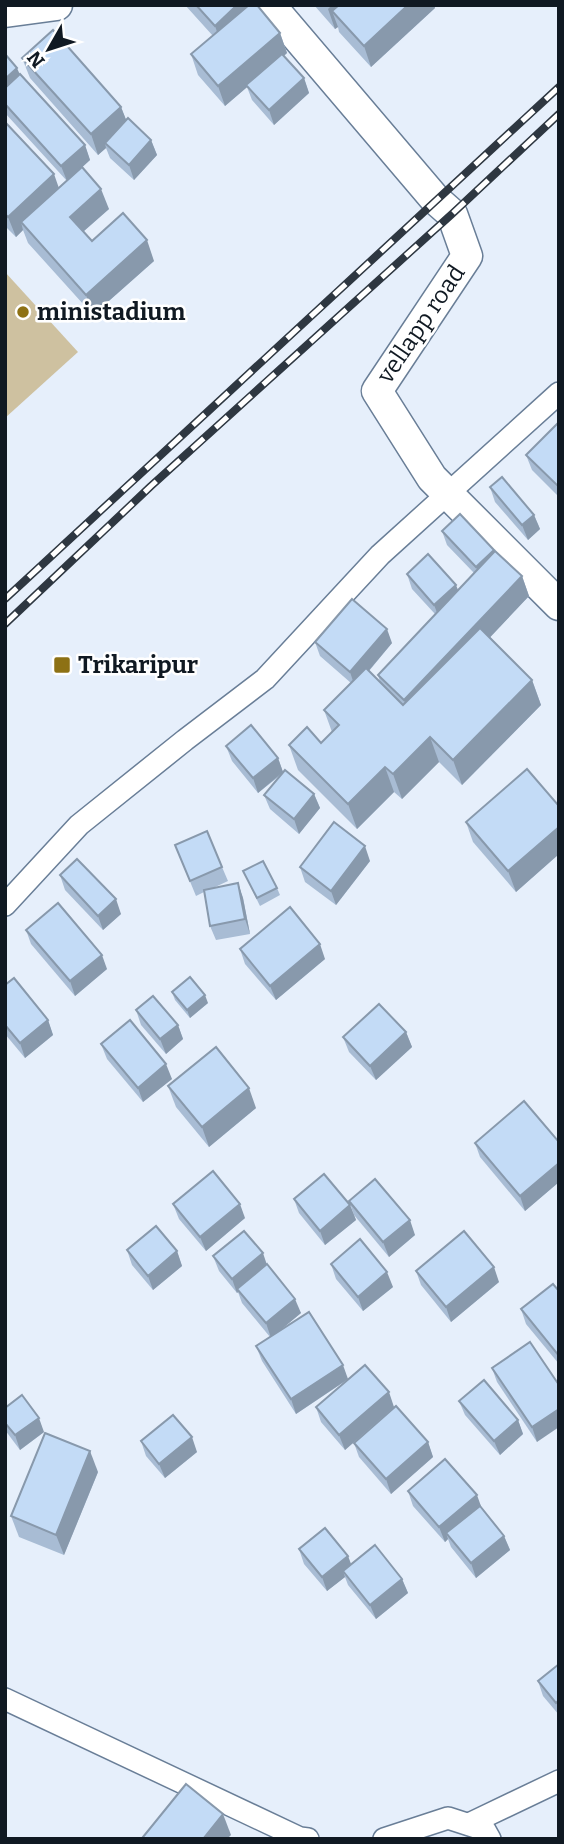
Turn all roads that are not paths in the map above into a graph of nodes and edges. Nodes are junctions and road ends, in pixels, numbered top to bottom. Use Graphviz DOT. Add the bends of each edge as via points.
graph roads {
  1 [pos="57,5"];
  2 [pos="270,5"];
  3 [pos="5,12"];
  4 [pos="559,393"];
  5 [pos="448,494"];
  6 [pos="559,605"];
  7 [pos="5,905"];
  8 [pos="5,1699"];
  9 [pos="559,1781"];
  10 [pos="468,1825"];
  11 [pos="308,1839"];
  12 [pos="384,1839"];
  13 [pos="490,1839"];
  1 -- 3 [label="main road"];
  2 -- 5 [label="main road, vellapp road" via="435,200 452,214 467,256 377,391 432,478"];
  4 -- 5 [label="street"];
  5 -- 6 [label="main road, vellapp road"];
  5 -- 7 [label="street" via="380,555 265,679 79,825"];
  8 -- 11 [label="street"];
  9 -- 10 [label="street"];
  10 -- 12 [label="street" via="448,1818"];
  10 -- 13 [label="street" via="485,1830"];
}
